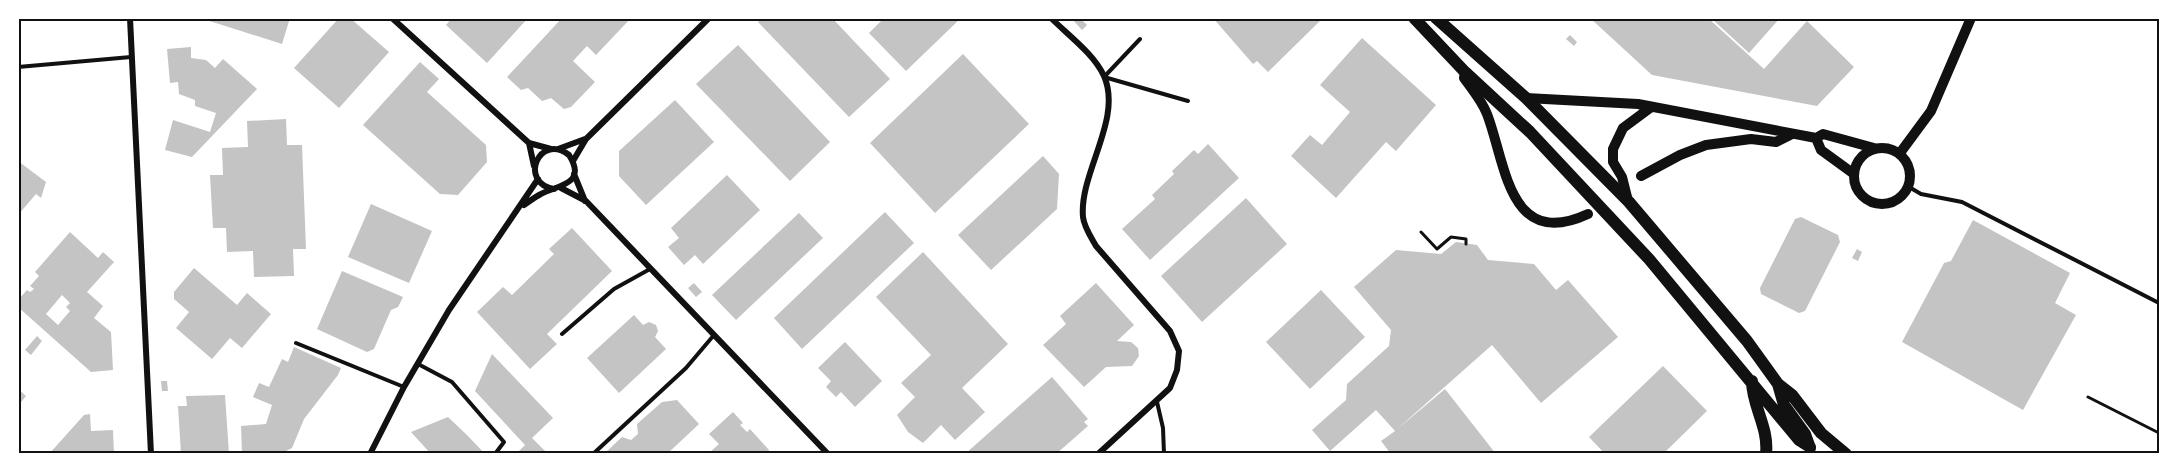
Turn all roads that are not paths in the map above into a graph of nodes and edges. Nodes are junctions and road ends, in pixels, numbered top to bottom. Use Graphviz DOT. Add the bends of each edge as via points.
graph roads {
  1 [pos="130,18"];
  2 [pos="392,18"];
  3 [pos="709,18"];
  4 [pos="1051,18"];
  5 [pos="1414,18"];
  6 [pos="1436,18"];
  7 [pos="1971,18"];
  8 [pos="1140,39"];
  9 [pos="132,57"];
  10 [pos="18,67"];
  11 [pos="1465,72"];
  12 [pos="1104,77"];
  13 [pos="1526,98"];
  14 [pos="1188,101"];
  15 [pos="1620,103"];
  16 [pos="1650,108"];
  17 [pos="1623,128"];
  18 [pos="1792,134"];
  19 [pos="1816,138"];
  20 [pos="586,139"];
  21 [pos="529,143"];
  22 [pos="1875,148"];
  23 [pos="555,149"];
  24 [pos="1900,153"];
  25 [pos="573,161"];
  26 [pos="535,167"];
  27 [pos="574,174"];
  28 [pos="1854,174"];
  29 [pos="1641,176"];
  30 [pos="537,179"];
  31 [pos="1909,187"];
  32 [pos="557,188"];
  33 [pos="586,201"];
  34 [pos="1629,202"];
  35 [pos="521,207"];
  36 [pos="1588,214"];
  37 [pos="650,269"];
  38 [pos="2159,303"];
  39 [pos="562,334"];
  40 [pos="714,335"];
  41 [pos="296,343"];
  42 [pos="418,363"];
  43 [pos="1752,381"];
  44 [pos="1778,384"];
  45 [pos="404,387"];
  46 [pos="1157,402"];
  47 [pos="1812,451"];
  48 [pos="151,454"];
  49 [pos="370,454"];
  50 [pos="495,454"];
  51 [pos="593,454"];
  52 [pos="828,454"];
  53 [pos="1098,454"];
  54 [pos="1164,454"];
  55 [pos="1766,454"];
  56 [pos="1846,454"];
  1 -- 9 [label="street"];
  2 -- 21 [label="street"];
  3 -- 20 [label="street"];
  4 -- 12 [label="street" via="1094,61"];
  5 -- 11 [label="main road"];
  6 -- 13 [label="main road"];
  7 -- 24 [label="street" via="1931,111"];
  8 -- 12 [label="lane"];
  9 -- 10 [label="lane"];
  9 -- 48 [label="street"];
  11 -- 36 [label="street" via="1464,78 1487,114 1505,176 1522,208 1548,222 1571,221"];
  11 -- 43 [label="main road" via="1602,207"];
  12 -- 14 [label="lane"];
  12 -- 46 [label="street" via="1108,100 1104,129 1083,203 1083,219 1096,246 1170,331 1179,351 1170,388"];
  13 -- 15 [label="street"];
  13 -- 34 [label="main road"];
  15 -- 16 [label="street"];
  15 -- 17 [label="street"];
  16 -- 17 [label="street"];
  16 -- 18 [label="street"];
  17 -- 34 [label="street" via="1613,150 1613,162"];
  18 -- 19 [label="street"];
  18 -- 29 [label="street" via="1776,142 1751,139 1706,146"];
  19 -- 22 [label="street" via="1823,134"];
  19 -- 28 [label="street" via="1821,150"];
  20 -- 23 [label="street"];
  20 -- 25 [label="street"];
  21 -- 23 [label="street"];
  21 -- 26 [label="street"];
  22 -- 24 [label="street"];
  22 -- 28 [label="street" via="1860,158"];
  23 -- 25 [label="street"];
  23 -- 26 [label="street" via="540,155"];
  24 -- 31 [label="street" via="1910,168"];
  25 -- 27 [label="street"];
  26 -- 30 [label="street"];
  27 -- 32 [label="street"];
  27 -- 33 [label="street"];
  28 -- 31 [label="street" via="1861,194 1877,204 1896,201"];
  30 -- 32 [label="street" via="547,188"];
  30 -- 35 [label="street"];
  31 -- 38 [label="lane" via="1921,194 1962,202"];
  32 -- 33 [label="street"];
  32 -- 35 [label="street"];
  33 -- 37 [label="street"];
  34 -- 44 [label="main road" via="1747,341"];
  35 -- 42 [label="street" via="449,310"];
  37 -- 39 [label="lane" via="614,290"];
  37 -- 40 [label="street"];
  40 -- 51 [label="lane" via="686,368"];
  40 -- 52 [label="street"];
  41 -- 45 [label="lane"];
  42 -- 45 [label="street"];
  42 -- 50 [label="lane" via="452,382 504,442"];
  43 -- 47 [label="main road"];
  43 -- 55 [label="main road" via="1752,394 1766,433"];
  44 -- 47 [label="main road" via="1784,405"];
  44 -- 56 [label="main road" via="1792,395 1821,433"];
  45 -- 49 [label="street"];
  46 -- 53 [label="street"];
  46 -- 54 [label="lane"];
}
